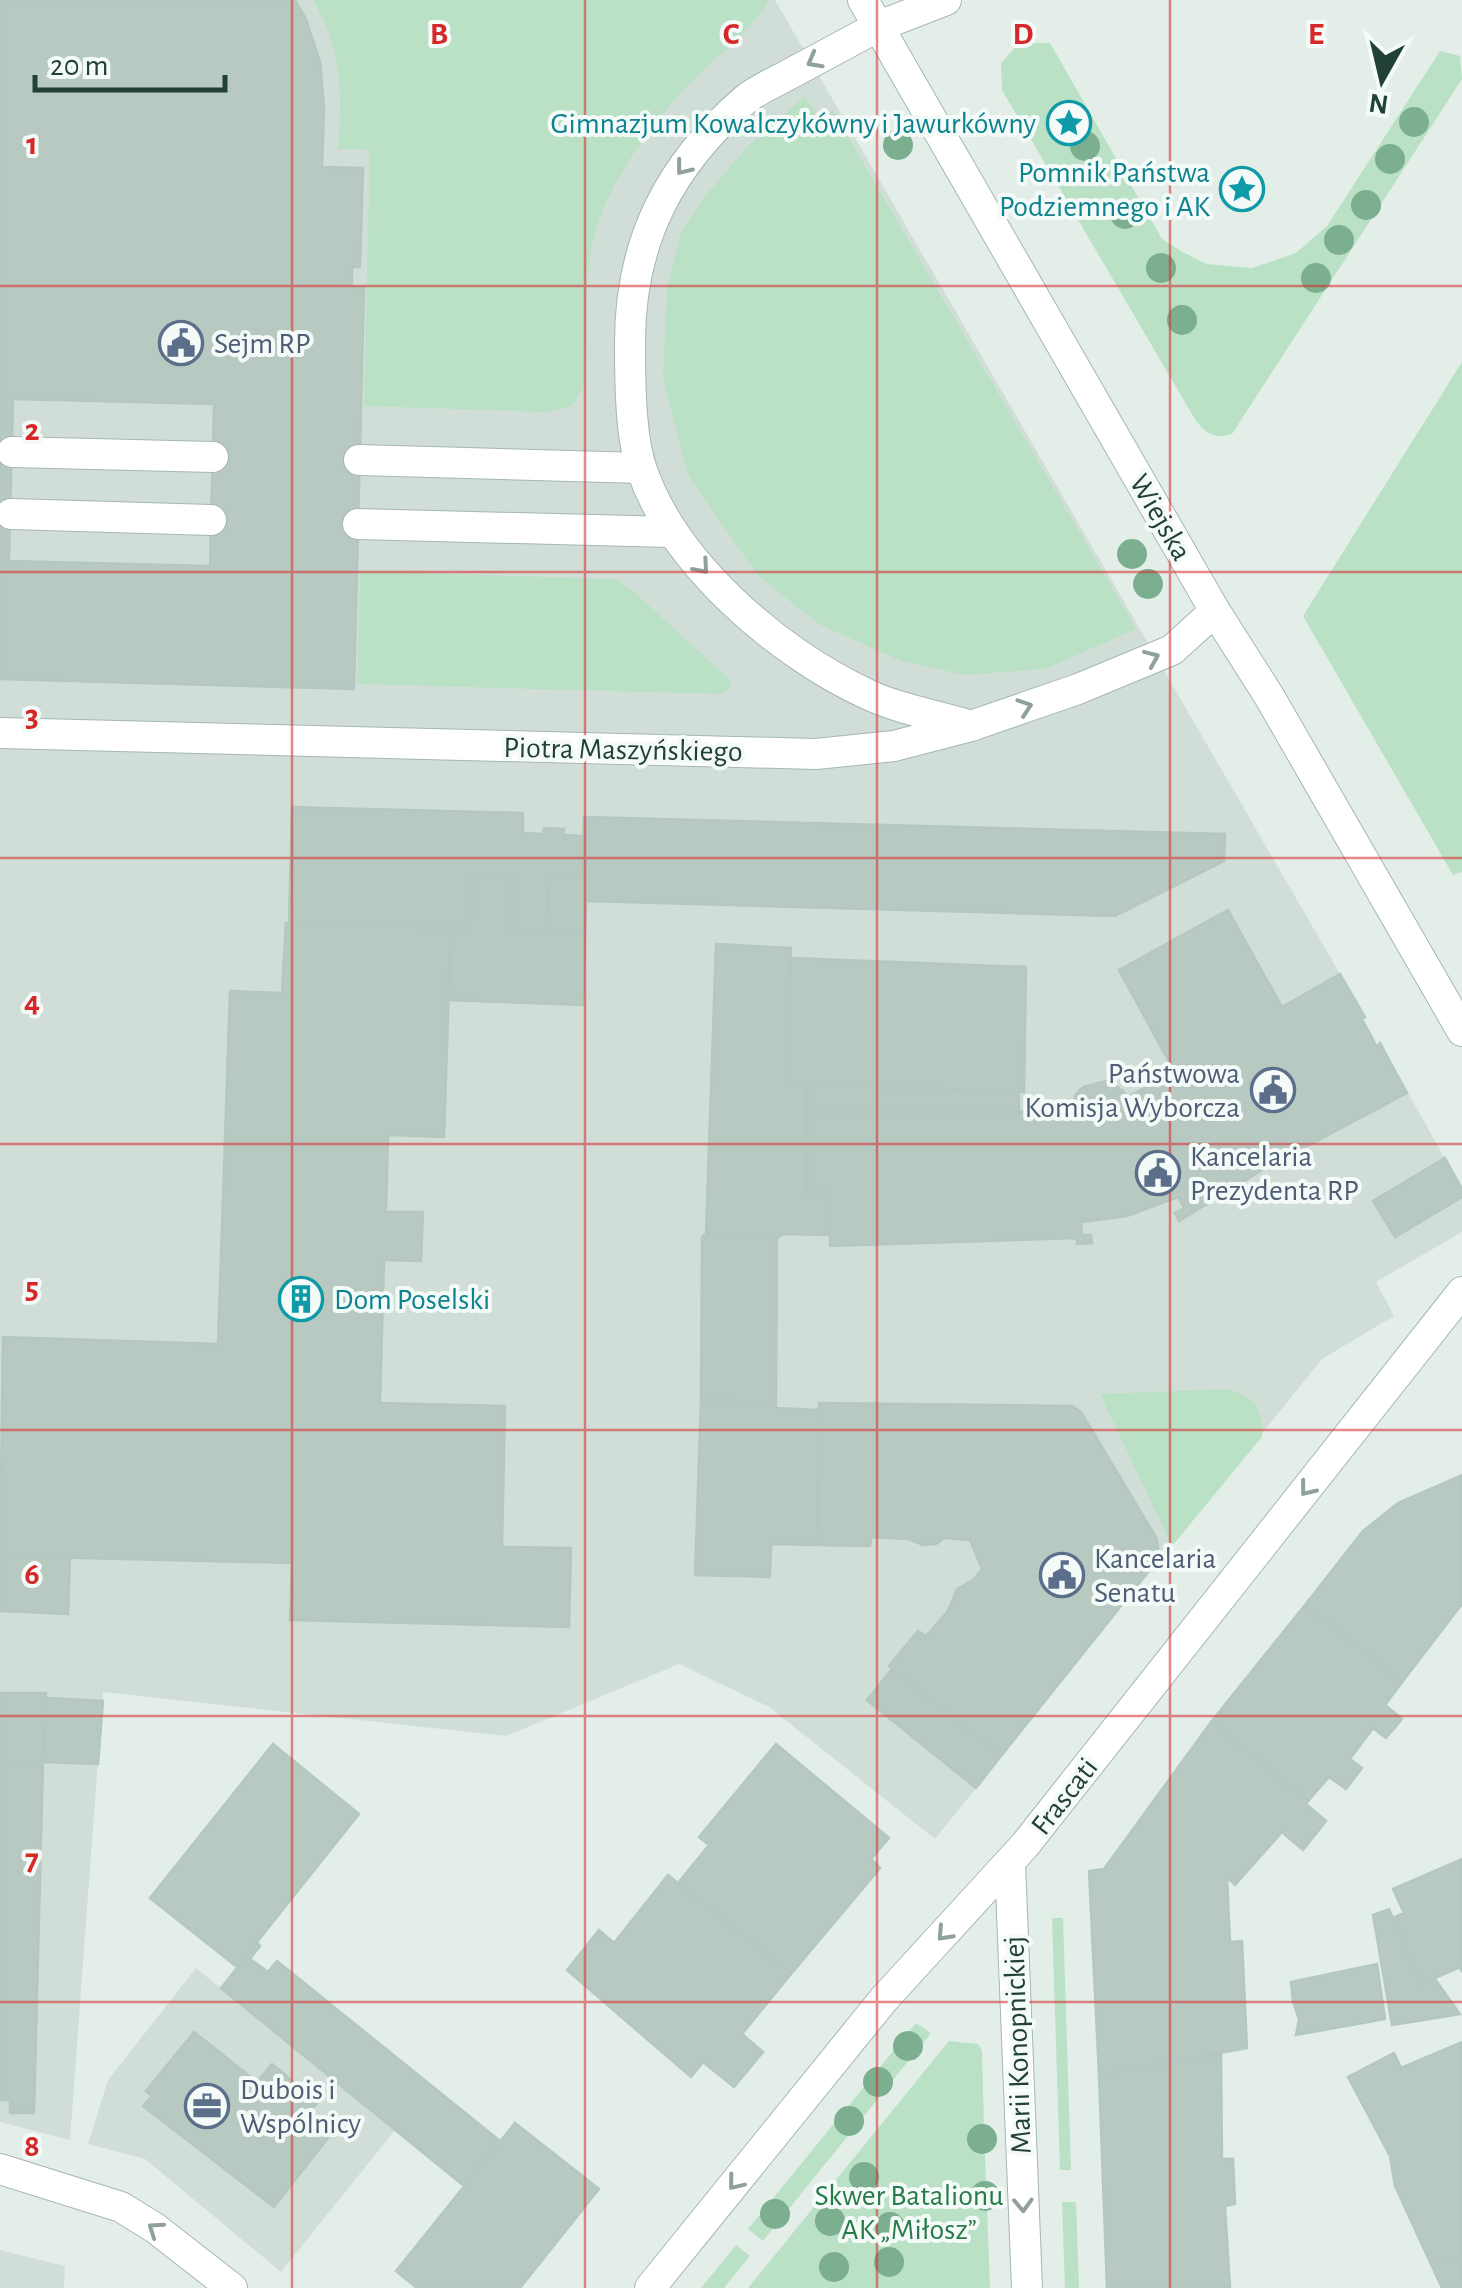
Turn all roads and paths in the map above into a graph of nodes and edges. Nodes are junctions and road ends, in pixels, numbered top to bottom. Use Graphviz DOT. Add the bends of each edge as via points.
graph roads {
  1 [pos="946,0"];
  2 [pos="871,13"];
  3 [pos="12,452"];
  4 [pos="212,456"];
  5 [pos="359,460"];
  6 [pos="641,468"];
  7 [pos="11,514"];
  8 [pos="212,520"];
  9 [pos="358,524"];
  10 [pos="671,532"];
  11 [pos="1215,611"];
  12 [pos="971,726"];
  13 [pos="0,732"];
  14 [pos="1462,1031"];
  15 [pos="1462,1292"];
  16 [pos="1010,1863"];
  17 [pos="0,2169"];
  18 [pos="232,2288"];
  19 [pos="650,2288"];
  20 [pos="1026,2288"];
  1 -- 2 [label="street"];
  2 -- 6 [label="street, one-way" via="749,97 666,190 641,248 630,309 630,387"];
  2 -- 11 [label="street, Wiejska"];
  3 -- 4 [label="street"];
  5 -- 6 [label="street"];
  6 -- 10 [label="street"];
  7 -- 8 [label="street"];
  9 -- 10 [label="street"];
  10 -- 12 [label="street, one-way" via="787,648 869,695"];
  12 -- 11 [label="street, Piotra Maszyńskiego, one-way" via="1172,650"];
  11 -- 14 [label="street, Wiejska"];
  12 -- 13 [label="street, Piotra Maszyńskiego" via="894,746 816,754"];
  15 -- 16 [label="street, Frascati, one-way"];
  16 -- 19 [label="street, Frascati, one-way" via="884,1999"];
  16 -- 20 [label="street, Marii Konopnickiej, one-way"];
  18 -- 17 [label="street, one-way" via="121,2207"];
}
